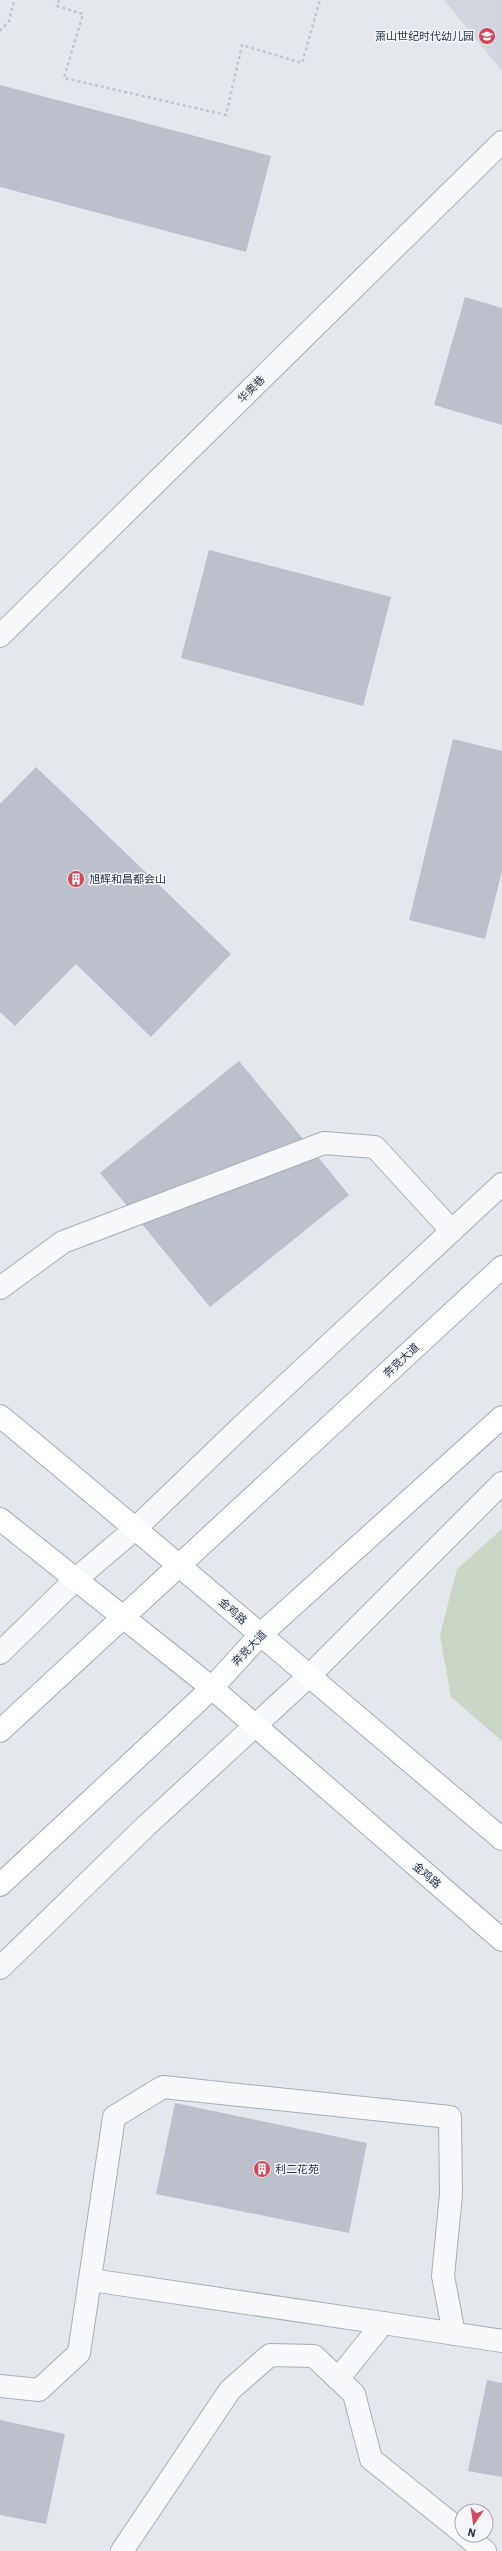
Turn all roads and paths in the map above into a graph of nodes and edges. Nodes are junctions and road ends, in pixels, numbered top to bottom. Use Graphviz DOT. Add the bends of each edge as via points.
graph roads {
  1 [pos="14,0"];
  2 [pos="59,0"];
  3 [pos="320,0"];
  4 [pos="0,31"];
  5 [pos="502,142"];
  6 [pos="0,636"];
  7 [pos="502,1184"];
  8 [pos="452,1231"];
  9 [pos="502,1267"];
  10 [pos="0,1288"];
  11 [pos="0,1416"];
  12 [pos="502,1417"];
  13 [pos="502,1482"];
  14 [pos="0,1519"];
  15 [pos="136,1528"];
  16 [pos="179,1564"];
  17 [pos="76,1579"];
  18 [pos="123,1616"];
  19 [pos="260,1635"];
  20 [pos="0,1653"];
  21 [pos="308,1676"];
  22 [pos="212,1688"];
  23 [pos="254,1724"];
  24 [pos="0,1731"];
  25 [pos="502,1838"];
  26 [pos="0,1885"];
  27 [pos="502,1940"];
  28 [pos="0,1968"];
  29 [pos="91,2280"];
  30 [pos="382,2323"];
  31 [pos="454,2334"];
  32 [pos="502,2341"];
  33 [pos="338,2379"];
  34 [pos="0,2386"];
  35 [pos="454,2526"];
  36 [pos="476,2543"];
  37 [pos="122,2551"];
  38 [pos="485,2551"];
  1 -- 4 [label="path" via="9,21"];
  2 -- 3 [label="path" via="57,6 83,14 64,78 226,115 242,45 302,63"];
  5 -- 6 [label="street, 华奥巷"];
  7 -- 8 [label="street"];
  8 -- 10 [label="street" via="375,1147 324,1143 63,1242"];
  8 -- 15 [label="street"];
  9 -- 16 [label="main road, 奔竞大道"];
  11 -- 15 [label="main road, 金鸡路"];
  12 -- 19 [label="main road, 奔竞大道"];
  13 -- 21 [label="street"];
  14 -- 17 [label="main road, 金鸡路"];
  15 -- 16 [label="main road, 金鸡路"];
  15 -- 17 [label="street"];
  16 -- 18 [label="main road, 奔竞大道"];
  16 -- 19 [label="main road, 金鸡路"];
  17 -- 18 [label="main road, 金鸡路"];
  17 -- 20 [label="street"];
  18 -- 22 [label="main road, 金鸡路"];
  18 -- 24 [label="main road, 奔竞大道"];
  19 -- 21 [label="main road, 金鸡路"];
  19 -- 22 [label="main road, 奔竞大道"];
  21 -- 23 [label="street"];
  21 -- 25 [label="main road, 金鸡路"];
  22 -- 23 [label="main road, 金鸡路"];
  22 -- 26 [label="main road, 奔竞大道"];
  23 -- 27 [label="main road, 金鸡路"];
  23 -- 28 [label="street"];
  29 -- 30 [label="street"];
  29 -- 31 [label="street" via="114,2117 163,2087 450,2117 451,2195 443,2276"];
  29 -- 34 [label="street" via="79,2353 40,2390"];
  30 -- 31 [label="street"];
  30 -- 33 [label="street"];
  31 -- 32 [label="street"];
  33 -- 35 [label="street" via="354,2394 371,2459"];
  33 -- 37 [label="street" via="314,2356 270,2355 230,2390"];
  36 -- 38 [label="street"];
}
